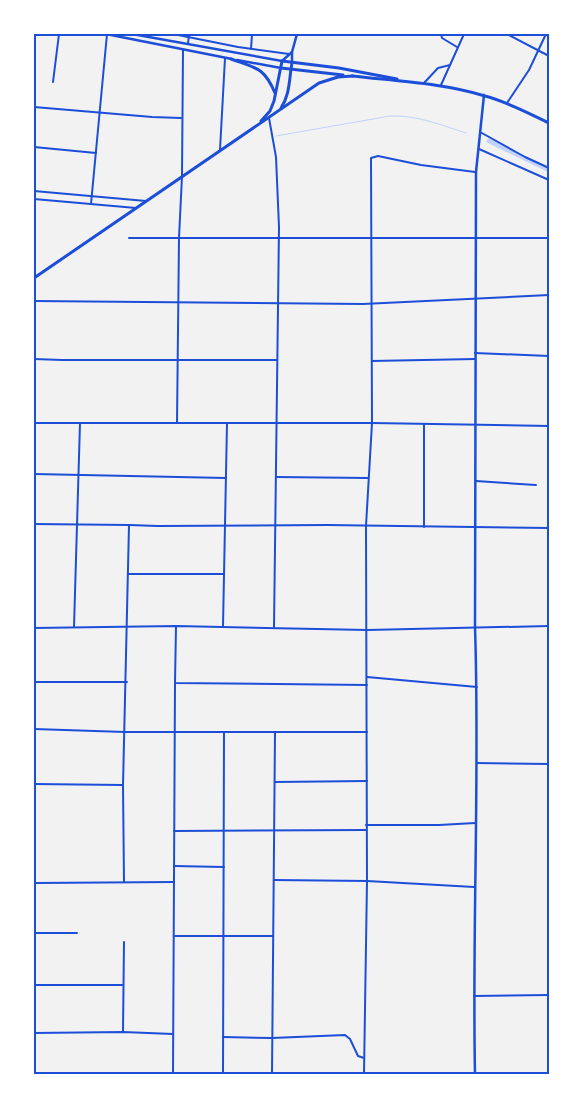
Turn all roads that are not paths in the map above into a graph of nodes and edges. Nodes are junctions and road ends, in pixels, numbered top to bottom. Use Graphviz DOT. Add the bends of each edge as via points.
graph roads {
  1 [pos="58,34"];
  2 [pos="106,34"];
  3 [pos="132,34"];
  4 [pos="173,34"];
  5 [pos="252,34"];
  6 [pos="297,34"];
  7 [pos="441,34"];
  8 [pos="464,34"];
  9 [pos="507,34"];
  10 [pos="546,34"];
  11 [pos="189,35"];
  12 [pos="188,44"];
  13 [pos="457,47"];
  14 [pos="251,49"];
  15 [pos="183,50"];
  16 [pos="538,51"];
  17 [pos="290,53"];
  18 [pos="549,56"];
  19 [pos="226,58"];
  20 [pos="231,59"];
  21 [pos="282,61"];
  22 [pos="292,63"];
  23 [pos="450,64"];
  24 [pos="281,68"];
  25 [pos="291,69"];
  26 [pos="352,76"];
  27 [pos="54,82"];
  28 [pos="405,82"];
  29 [pos="423,84"];
  30 [pos="431,85"];
  31 [pos="276,93"];
  32 [pos="484,95"];
  33 [pos="507,103"];
  34 [pos="34,106"];
  35 [pos="99,112"];
  36 [pos="277,112"];
  37 [pos="181,118"];
  38 [pos="269,118"];
  39 [pos="549,123"];
  40 [pos="257,125"];
  41 [pos="480,132"];
  42 [pos="34,147"];
  43 [pos="479,149"];
  44 [pos="220,150"];
  45 [pos="96,153"];
  46 [pos="549,168"];
  47 [pos="476,172"];
  48 [pos="182,176"];
  49 [pos="549,180"];
  50 [pos="34,191"];
  51 [pos="92,197"];
  52 [pos="34,198"];
  53 [pos="146,201"];
  54 [pos="91,204"];
  55 [pos="136,208"];
  56 [pos="278,237"];
  57 [pos="129,238"];
  58 [pos="179,238"];
  59 [pos="371,238"];
  60 [pos="549,238"];
  61 [pos="476,239"];
  62 [pos="34,278"];
  63 [pos="549,294"];
  64 [pos="476,299"];
  65 [pos="34,301"];
  66 [pos="178,302"];
  67 [pos="278,303"];
  68 [pos="370,304"];
  69 [pos="475,353"];
  70 [pos="549,356"];
  71 [pos="34,359"];
  72 [pos="476,359"];
  73 [pos="178,360"];
  74 [pos="277,360"];
  75 [pos="372,362"];
  76 [pos="80,423"];
  77 [pos="177,423"];
  78 [pos="372,423"];
  79 [pos="34,424"];
  80 [pos="227,424"];
  81 [pos="275,424"];
  82 [pos="424,424"];
  83 [pos="475,425"];
  84 [pos="549,426"];
  85 [pos="34,474"];
  86 [pos="78,475"];
  87 [pos="275,477"];
  88 [pos="226,478"];
  89 [pos="368,478"];
  90 [pos="476,481"];
  91 [pos="536,485"];
  92 [pos="34,524"];
  93 [pos="78,524"];
  94 [pos="129,524"];
  95 [pos="226,526"];
  96 [pos="275,526"];
  97 [pos="366,526"];
  98 [pos="424,526"];
  99 [pos="476,527"];
  100 [pos="549,528"];
  101 [pos="128,574"];
  102 [pos="224,574"];
  103 [pos="176,626"];
  104 [pos="549,626"];
  105 [pos="74,627"];
  106 [pos="223,627"];
  107 [pos="274,627"];
  108 [pos="475,627"];
  109 [pos="34,628"];
  110 [pos="128,628"];
  111 [pos="367,630"];
  112 [pos="367,677"];
  113 [pos="34,682"];
  114 [pos="126,682"];
  115 [pos="175,683"];
  116 [pos="367,685"];
  117 [pos="477,687"];
  118 [pos="34,729"];
  119 [pos="174,731"];
  120 [pos="125,732"];
  121 [pos="224,732"];
  122 [pos="275,732"];
  123 [pos="367,732"];
  124 [pos="477,763"];
  125 [pos="549,764"];
  126 [pos="367,781"];
  127 [pos="275,782"];
  128 [pos="34,784"];
  129 [pos="123,785"];
  130 [pos="475,823"];
  131 [pos="366,825"];
  132 [pos="224,830"];
  133 [pos="274,830"];
  134 [pos="366,830"];
  135 [pos="174,831"];
  136 [pos="174,866"];
  137 [pos="224,867"];
  138 [pos="273,880"];
  139 [pos="367,881"];
  140 [pos="124,882"];
  141 [pos="174,882"];
  142 [pos="34,883"];
  143 [pos="474,887"];
  144 [pos="34,933"];
  145 [pos="77,933"];
  146 [pos="174,936"];
  147 [pos="224,936"];
  148 [pos="272,936"];
  149 [pos="124,942"];
  150 [pos="34,985"];
  151 [pos="123,985"];
  152 [pos="549,995"];
  153 [pos="474,996"];
  154 [pos="34,1032"];
  155 [pos="123,1032"];
  156 [pos="173,1034"];
  157 [pos="224,1037"];
  158 [pos="272,1038"];
  159 [pos="364,1058"];
  160 [pos="173,1074"];
  161 [pos="223,1074"];
  162 [pos="272,1074"];
  163 [pos="364,1074"];
  164 [pos="475,1074"];
  1 -- 27 [label="street"];
  2 -- 15 [label="main road"];
  2 -- 35 [label="street"];
  3 -- 12 [label="main road"];
  4 -- 11 [label="street"];
  5 -- 14 [label="street"];
  6 -- 17 [label="main road"];
  7 -- 13 [label="street"];
  8 -- 13 [label="street"];
  9 -- 16 [label="street"];
  10 -- 16 [label="street"];
  11 -- 12 [label="street"];
  11 -- 14 [label="street"];
  12 -- 21 [label="main road"];
  13 -- 23 [label="street"];
  14 -- 17 [label="street"];
  15 -- 19 [label="main road"];
  15 -- 37 [label="street"];
  16 -- 18 [label="street"];
  16 -- 33 [label="street"];
  17 -- 21 [label="main road"];
  17 -- 22 [label="main road"];
  19 -- 20 [label="main road"];
  19 -- 44 [label="street"];
  20 -- 24 [label="main road"];
  20 -- 31 [label="highway" via="259,70 270,80"];
  21 -- 22 [label="highway"];
  21 -- 24 [label="highway"];
  22 -- 25 [label="highway"];
  22 -- 28 [label="highway" via="339,68"];
  23 -- 29 [label="street" via="438,68"];
  23 -- 30 [label="street" via="442,85"];
  24 -- 25 [label="highway"];
  24 -- 31 [label="highway"];
  25 -- 26 [label="highway"];
  25 -- 36 [label="highway" via="287,98"];
  26 -- 28 [label="highway"];
  26 -- 36 [label="highway" via="319,84"];
  28 -- 29 [label="highway"];
  29 -- 30 [label="highway"];
  30 -- 32 [label="highway"];
  31 -- 40 [label="highway" via="270,111"];
  32 -- 33 [label="highway"];
  32 -- 41 [label="main road"];
  33 -- 39 [label="highway"];
  34 -- 35 [label="street"];
  35 -- 37 [label="street"];
  35 -- 45 [label="street"];
  36 -- 38 [label="highway"];
  37 -- 48 [label="street"];
  38 -- 40 [label="highway"];
  38 -- 56 [label="street" via="276,157"];
  40 -- 44 [label="highway"];
  41 -- 43 [label="main road"];
  41 -- 46 [label="street"];
  42 -- 45 [label="street"];
  43 -- 47 [label="main road"];
  43 -- 49 [label="street"];
  44 -- 48 [label="highway"];
  45 -- 51 [label="street"];
  47 -- 59 [label="street" via="374,156 371,158"];
  47 -- 61 [label="main road"];
  48 -- 53 [label="highway"];
  48 -- 58 [label="street"];
  50 -- 51 [label="street"];
  51 -- 53 [label="street"];
  51 -- 54 [label="street"];
  52 -- 54 [label="street"];
  53 -- 55 [label="highway"];
  54 -- 55 [label="street"];
  55 -- 62 [label="highway"];
  56 -- 58 [label="street"];
  56 -- 59 [label="street"];
  56 -- 67 [label="street"];
  57 -- 58 [label="street"];
  58 -- 66 [label="street"];
  59 -- 61 [label="street"];
  59 -- 68 [label="street"];
  60 -- 61 [label="street"];
  61 -- 64 [label="main road"];
  63 -- 64 [label="street"];
  64 -- 68 [label="street"];
  64 -- 69 [label="main road"];
  65 -- 66 [label="street"];
  66 -- 67 [label="street"];
  66 -- 73 [label="street"];
  67 -- 68 [label="street"];
  67 -- 74 [label="street"];
  68 -- 75 [label="street"];
  69 -- 70 [label="street"];
  69 -- 72 [label="main road"];
  71 -- 73 [label="street"];
  72 -- 75 [label="street"];
  72 -- 83 [label="main road"];
  73 -- 74 [label="street"];
  73 -- 77 [label="street"];
  74 -- 81 [label="street"];
  75 -- 78 [label="street"];
  76 -- 77 [label="street"];
  76 -- 79 [label="street"];
  76 -- 86 [label="street"];
  77 -- 80 [label="street"];
  78 -- 81 [label="street"];
  78 -- 82 [label="street"];
  78 -- 89 [label="street"];
  80 -- 81 [label="street"];
  80 -- 88 [label="street"];
  81 -- 87 [label="street"];
  82 -- 83 [label="street"];
  82 -- 98 [label="street"];
  83 -- 84 [label="street"];
  83 -- 90 [label="main road"];
  85 -- 86 [label="street"];
  86 -- 88 [label="street"];
  86 -- 93 [label="street"];
  87 -- 89 [label="street"];
  87 -- 96 [label="street"];
  88 -- 95 [label="street"];
  89 -- 97 [label="street"];
  90 -- 91 [label="street"];
  90 -- 99 [label="main road"];
  92 -- 93 [label="street"];
  93 -- 94 [label="street"];
  93 -- 105 [label="street"];
  94 -- 95 [label="street"];
  94 -- 101 [label="street"];
  95 -- 96 [label="street"];
  95 -- 102 [label="street"];
  96 -- 97 [label="street"];
  96 -- 107 [label="street"];
  97 -- 98 [label="street"];
  97 -- 111 [label="street"];
  98 -- 99 [label="street"];
  99 -- 100 [label="street"];
  99 -- 108 [label="main road"];
  101 -- 102 [label="street"];
  101 -- 110 [label="street"];
  102 -- 106 [label="street"];
  103 -- 106 [label="street"];
  103 -- 110 [label="street"];
  103 -- 115 [label="street"];
  104 -- 108 [label="street"];
  105 -- 109 [label="street"];
  105 -- 110 [label="street"];
  106 -- 107 [label="street"];
  107 -- 111 [label="street"];
  108 -- 111 [label="street"];
  108 -- 117 [label="main road"];
  110 -- 114 [label="street"];
  111 -- 112 [label="street"];
  112 -- 116 [label="street"];
  112 -- 117 [label="street"];
  113 -- 114 [label="street"];
  114 -- 120 [label="street"];
  115 -- 116 [label="street"];
  115 -- 119 [label="street"];
  116 -- 123 [label="street"];
  117 -- 124 [label="main road"];
  118 -- 120 [label="street"];
  119 -- 120 [label="street"];
  119 -- 121 [label="street"];
  119 -- 135 [label="street"];
  120 -- 129 [label="street"];
  121 -- 122 [label="street"];
  121 -- 132 [label="street"];
  122 -- 123 [label="street"];
  122 -- 127 [label="street"];
  123 -- 126 [label="street"];
  124 -- 125 [label="street"];
  124 -- 130 [label="main road"];
  126 -- 127 [label="street"];
  126 -- 131 [label="street"];
  127 -- 133 [label="street"];
  128 -- 129 [label="street"];
  129 -- 140 [label="street"];
  130 -- 131 [label="street"];
  130 -- 143 [label="main road"];
  131 -- 134 [label="street"];
  132 -- 133 [label="street"];
  132 -- 135 [label="street"];
  132 -- 137 [label="street"];
  133 -- 134 [label="street"];
  133 -- 138 [label="street"];
  134 -- 139 [label="street"];
  135 -- 136 [label="street"];
  136 -- 137 [label="street"];
  136 -- 141 [label="street"];
  137 -- 147 [label="street"];
  138 -- 139 [label="street"];
  138 -- 148 [label="street"];
  139 -- 143 [label="street"];
  139 -- 159 [label="street"];
  140 -- 141 [label="street"];
  140 -- 142 [label="street"];
  141 -- 146 [label="street"];
  143 -- 153 [label="main road"];
  144 -- 145 [label="street"];
  146 -- 147 [label="street"];
  146 -- 156 [label="street"];
  147 -- 148 [label="street"];
  147 -- 157 [label="street"];
  148 -- 158 [label="street"];
  149 -- 151 [label="street"];
  150 -- 151 [label="street"];
  151 -- 155 [label="street"];
  152 -- 153 [label="street"];
  153 -- 164 [label="main road"];
  154 -- 155 [label="street"];
  155 -- 156 [label="street"];
  156 -- 160 [label="street"];
  157 -- 158 [label="street"];
  157 -- 161 [label="street"];
  158 -- 159 [label="street" via="345,1035 358,1056"];
  158 -- 162 [label="street"];
  159 -- 163 [label="street"];
}
